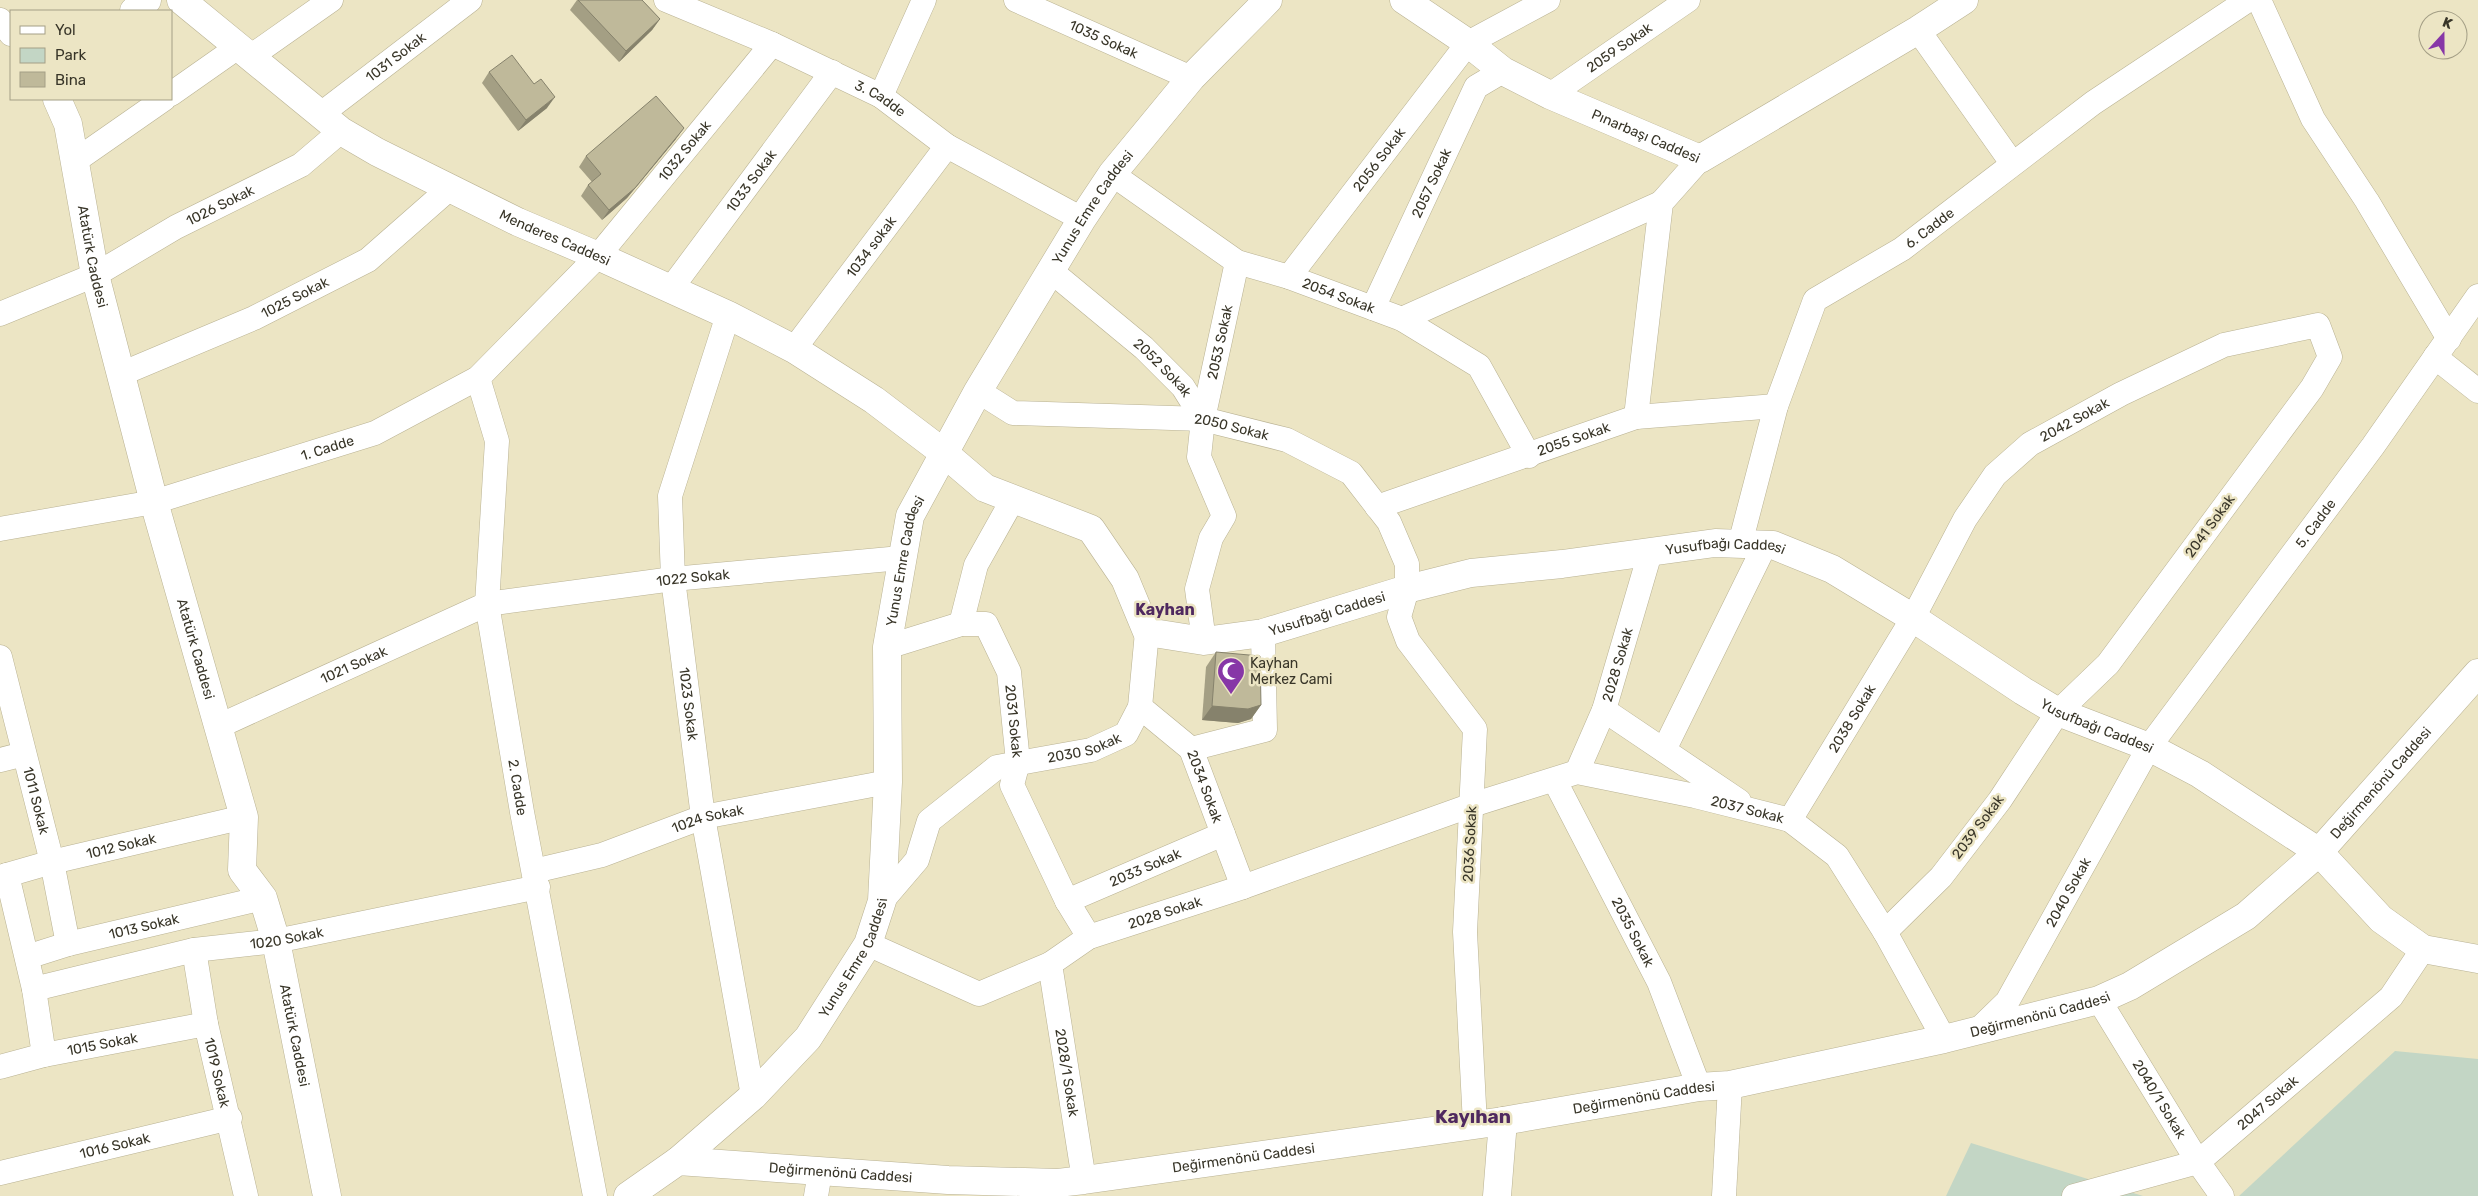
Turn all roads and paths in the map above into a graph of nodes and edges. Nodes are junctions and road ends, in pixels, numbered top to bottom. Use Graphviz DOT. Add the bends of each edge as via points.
graph roads {
  1 [pos="147,0"];
  2 [pos="181,0"];
  3 [pos="331,0"];
  4 [pos="470,0"];
  5 [pos="924,0"];
  6 [pos="1016,0"];
  7 [pos="1268,0"];
  8 [pos="1404,0"];
  9 [pos="1548,0"];
  10 [pos="1688,0"];
  11 [pos="1964,0"];
  12 [pos="2248,0"];
  13 [pos="2259,0"];
  14 [pos="677,2"];
  15 [pos="135,10"];
  16 [pos="0,20"];
  17 [pos="1918,30"];
  18 [pos="10,33"];
  19 [pos="1468,43"];
  20 [pos="772,44"];
  21 [pos="244,52"];
  22 [pos="1503,71"];
  23 [pos="832,72"];
  24 [pos="1191,78"];
  25 [pos="172,93"];
  26 [pos="1550,94"];
  27 [pos="881,96"];
  28 [pos="57,100"];
  29 [pos="163,100"];
  30 [pos="331,122"];
  31 [pos="947,146"];
  32 [pos="1700,159"];
  33 [pos="75,162"];
  34 [pos="2012,164"];
  35 [pos="1112,174"];
  36 [pos="450,188"];
  37 [pos="1661,204"];
  38 [pos="1082,219"];
  39 [pos="598,256"];
  40 [pos="1238,262"];
  41 [pos="1051,271"];
  42 [pos="94,275"];
  43 [pos="1289,277"];
  44 [pos="670,290"];
  45 [pos="2478,296"];
  46 [pos="1373,308"];
  47 [pos="0,314"];
  48 [pos="728,315"];
  49 [pos="1402,319"];
  50 [pos="2318,325"];
  51 [pos="2442,348"];
  52 [pos="794,349"];
  53 [pos="121,374"];
  54 [pos="478,378"];
  55 [pos="978,391"];
  56 [pos="2478,391"];
  57 [pos="1776,406"];
  58 [pos="1636,417"];
  59 [pos="1203,419"];
  60 [pos="944,453"];
  61 [pos="1529,456"];
  62 [pos="1013,499"];
  63 [pos="154,502"];
  64 [pos="1376,506"];
  65 [pos="0,529"];
  66 [pos="1753,544"];
  67 [pos="1650,553"];
  68 [pos="901,558"];
  69 [pos="673,579"];
  70 [pos="1407,589"];
  71 [pos="487,604"];
  72 [pos="1913,618"];
  73 [pos="961,624"];
  74 [pos="1147,632"];
  75 [pos="1263,633"];
  76 [pos="1204,640"];
  77 [pos="887,647"];
  78 [pos="0,657"];
  79 [pos="2478,673"];
  80 [pos="1140,707"];
  81 [pos="1604,710"];
  82 [pos="2058,712"];
  83 [pos="219,726"];
  84 [pos="2150,748"];
  85 [pos="1192,749"];
  86 [pos="1664,750"];
  87 [pos="24,754"];
  88 [pos="0,760"];
  89 [pos="1018,762"];
  90 [pos="1566,776"];
  91 [pos="888,782"];
  92 [pos="1472,805"];
  93 [pos="1751,810"];
  94 [pos="244,816"];
  95 [pos="703,817"];
  96 [pos="1790,820"];
  97 [pos="1223,834"];
  98 [pos="2320,852"];
  99 [pos="52,862"];
  100 [pos="3,876"];
  101 [pos="536,879"];
  102 [pos="1243,887"];
  103 [pos="263,898"];
  104 [pos="882,901"];
  105 [pos="1067,901"];
  106 [pos="1885,932"];
  107 [pos="1089,937"];
  108 [pos="276,941"];
  109 [pos="68,944"];
  110 [pos="868,944"];
  111 [pos="2423,949"];
  112 [pos="194,950"];
  113 [pos="27,956"];
  114 [pos="2478,959"];
  115 [pos="1050,964"];
  116 [pos="34,989"];
  117 [pos="2099,1000"];
  118 [pos="206,1024"];
  119 [pos="1978,1030"];
  120 [pos="1944,1039"];
  121 [pos="44,1055"];
  122 [pos="0,1067"];
  123 [pos="1730,1085"];
  124 [pos="1699,1087"];
  125 [pos="753,1096"];
  126 [pos="230,1118"];
  127 [pos="1503,1121"];
  128 [pos="1475,1124"];
  129 [pos="678,1161"];
  130 [pos="2198,1162"];
  131 [pos="0,1173"];
  132 [pos="818,1184"];
  133 [pos="1066,1186"];
  134 [pos="246,1196"];
  135 [pos="327,1196"];
  136 [pos="595,1196"];
  137 [pos="628,1196"];
  138 [pos="1497,1196"];
  139 [pos="1724,1196"];
  140 [pos="2074,1196"];
  141 [pos="2222,1196"];
  1 -- 15 [label="street"];
  2 -- 21 [label="street, Menderes Caddesi"];
  3 -- 21 [label="street"];
  4 -- 30 [label="street, 1031 Sokak"];
  5 -- 27 [label="street"];
  6 -- 24 [label="street, 1035 Sokak"];
  7 -- 24 [label="street, Yunus Emre Caddesi"];
  8 -- 19 [label="street, Pınarbaşı Caddesi"];
  9 -- 19 [label="street"];
  10 -- 26 [label="street, 2059 Sokak"];
  11 -- 17 [label="street, Pınarbaşı Caddesi"];
  12 -- 34 [label="street, 6. Cadde" via="2093,103"];
  13 -- 51 [label="street" via="2313,119 2367,201"];
  14 -- 20 [label="street, 3. Cadde"];
  16 -- 18 [label="street"];
  17 -- 32 [label="street, Pınarbaşı Caddesi"];
  17 -- 34 [label="street"];
  19 -- 22 [label="street, Pınarbaşı Caddesi"];
  19 -- 43 [label="street, 2056 Sokak"];
  20 -- 23 [label="street, 3. Cadde"];
  20 -- 39 [label="street, 1032 Sokak"];
  21 -- 25 [label="street"];
  21 -- 30 [label="street, Menderes Caddesi"];
  22 -- 26 [label="street, Pınarbaşı Caddesi"];
  22 -- 46 [label="street, 2057 Sokak" via="1476,87"];
  23 -- 27 [label="street, 3. Cadde"];
  23 -- 44 [label="street, 1033 Sokak"];
  24 -- 35 [label="street, Yunus Emre Caddesi"];
  26 -- 32 [label="street, Pınarbaşı Caddesi"];
  27 -- 31 [label="street, 3. Cadde"];
  28 -- 33 [label="street, Atatürk Caddesi" via="68,124"];
  29 -- 33 [label="street"];
  30 -- 36 [label="street, Menderes Caddesi" via="377,152"];
  30 -- 42 [label="street, 1026 Sokak" via="301,165 176,227"];
  31 -- 38 [label="street, 3. Cadde"];
  31 -- 52 [label="street, 1034 sokak"];
  32 -- 37 [label="street"];
  33 -- 42 [label="street, Atatürk Caddesi"];
  34 -- 57 [label="street, 6. Cadde" via="1902,249 1815,300"];
  35 -- 38 [label="street, Yunus Emre Caddesi"];
  35 -- 40 [label="street, 2054 Sokak"];
  36 -- 39 [label="street, Menderes Caddesi" via="518,222"];
  36 -- 53 [label="street, 1025 Sokak" via="368,260 254,318"];
  37 -- 49 [label="street"];
  37 -- 58 [label="street"];
  38 -- 41 [label="street, Yunus Emre Caddesi"];
  39 -- 44 [label="street, Menderes Caddesi"];
  39 -- 54 [label="street, 1. Cadde"];
  40 -- 43 [label="street, 2054 Sokak"];
  40 -- 59 [label="street, 2053 Sokak"];
  41 -- 55 [label="street, Yunus Emre Caddesi"];
  41 -- 59 [label="street, 2052 Sokak" via="1144,348 1183,387"];
  42 -- 47 [label="street, 1026 Sokak"];
  42 -- 53 [label="street, Atatürk Caddesi"];
  43 -- 46 [label="street, 2054 Sokak"];
  44 -- 48 [label="street, Menderes Caddesi"];
  45 -- 51 [label="street, 5. Cadde"];
  46 -- 49 [label="street, 2054 Sokak"];
  48 -- 52 [label="street, Menderes Caddesi"];
  48 -- 69 [label="street, 1023 Sokak" via="670,496"];
  49 -- 61 [label="street, 2054 Sokak" via="1479,366"];
  50 -- 72 [label="street, 2042 Sokak" via="2224,345 2121,394 2030,444 1995,474 1965,519"];
  50 -- 82 [label="street, 2041 Sokak" via="2330,358 2312,388 2108,664"];
  51 -- 56 [label="street"];
  51 -- 84 [label="street, 5. Cadde"];
  52 -- 60 [label="street, Menderes Caddesi" via="874,400"];
  53 -- 63 [label="street, Atatürk Caddesi"];
  54 -- 63 [label="street, 1. Cadde" via="375,433"];
  54 -- 71 [label="street, 2. Cadde" via="497,441"];
  55 -- 59 [label="street, 2050 Sokak" via="1013,413"];
  55 -- 60 [label="street, Yunus Emre Caddesi"];
  57 -- 58 [label="street, 2055 Sokak"];
  57 -- 66 [label="street, 6. Cadde"];
  58 -- 61 [label="street, 2055 Sokak"];
  59 -- 64 [label="street, 2050 Sokak" via="1287,440 1351,473"];
  59 -- 76 [label="street" via="1199,457 1224,516 1211,538 1198,589"];
  60 -- 62 [label="street" via="985,488"];
  60 -- 68 [label="street, Yunus Emre Caddesi" via="910,516"];
  61 -- 64 [label="street, 2055 Sokak"];
  62 -- 73 [label="street" via="976,564"];
  62 -- 74 [label="street" via="1091,529 1124,579"];
  63 -- 65 [label="street, 1. Cadde"];
  63 -- 83 [label="street, Atatürk Caddesi"];
  64 -- 70 [label="street, 2050 Sokak" via="1388,522 1407,564"];
  66 -- 67 [label="street, Yusufbağı Caddesi" via="1714,543"];
  66 -- 72 [label="street, Yusufbağı Caddesi" via="1773,545 1832,569"];
  66 -- 86 [label="street, 6. Cadde"];
  67 -- 70 [label="street, Yusufbağı Caddesi" via="1471,573"];
  67 -- 81 [label="street, 2028 Sokak"];
  68 -- 69 [label="street, 1022 Sokak"];
  68 -- 77 [label="street, Yunus Emre Caddesi"];
  69 -- 71 [label="street, 1022 Sokak"];
  69 -- 95 [label="street, 1023 Sokak"];
  70 -- 75 [label="street, Yusufbağı Caddesi"];
  70 -- 92 [label="street, 2036 Sokak" via="1399,617 1408,641 1475,729"];
  71 -- 83 [label="street, 1021 Sokak"];
  71 -- 101 [label="street, 2. Cadde"];
  72 -- 82 [label="street, Yusufbağı Caddesi"];
  72 -- 96 [label="street, 2038 Sokak"];
  73 -- 77 [label="street, 2031 Sokak"];
  73 -- 89 [label="street, 2031 Sokak" via="986,624 1009,672"];
  74 -- 76 [label="street, Yusufbağı Caddesi"];
  74 -- 80 [label="street, 2030 Sokak"];
  75 -- 76 [label="street, Yusufbağı Caddesi"];
  75 -- 85 [label="street" via="1265,730"];
  77 -- 91 [label="street, Yunus Emre Caddesi"];
  78 -- 87 [label="street, 1011 Sokak"];
  79 -- 98 [label="street, Değirmenönü Caddesi"];
  80 -- 85 [label="street, 2034 Sokak"];
  80 -- 89 [label="street, 2030 Sokak" via="1126,734 1091,750"];
  81 -- 86 [label="street"];
  81 -- 90 [label="street, 2028 Sokak"];
  82 -- 84 [label="street, Yusufbağı Caddesi"];
  82 -- 106 [label="street, 2039 Sokak" via="2000,800 1946,869"];
  83 -- 94 [label="street, Atatürk Caddesi"];
  84 -- 98 [label="street, Yusufbağı Caddesi" via="2200,774"];
  84 -- 119 [label="street, 2040 Sokak" via="2007,1002"];
  85 -- 97 [label="street, 2034 Sokak"];
  86 -- 93 [label="street"];
  87 -- 88 [label="street"];
  87 -- 99 [label="street, 1011 Sokak"];
  89 -- 104 [label="street, 2030 Sokak" via="997,767 929,821 917,860"];
  89 -- 105 [label="street, 2031 Sokak" via="1012,785"];
  90 -- 92 [label="street, 2037 Sokak"];
  90 -- 93 [label="street, 2037 Sokak"];
  90 -- 124 [label="street, 2035 Sokak" via="1659,982"];
  91 -- 95 [label="street, 1024 Sokak"];
  91 -- 104 [label="street, Yunus Emre Caddesi"];
  92 -- 102 [label="street, 2028 Sokak"];
  92 -- 128 [label="street, 2036 Sokak" via="1465,932"];
  93 -- 96 [label="street, 2037 Sokak"];
  94 -- 99 [label="street, 1012 Sokak"];
  94 -- 103 [label="street, Atatürk Caddesi" via="242,870"];
  95 -- 101 [label="street, 1024 Sokak"];
  95 -- 125 [label="street, 1023 Sokak"];
  96 -- 106 [label="street, 2037 Sokak" via="1837,856"];
  97 -- 102 [label="street, 2034 Sokak"];
  97 -- 105 [label="street, 2033 Sokak"];
  98 -- 111 [label="street, Yusufbağı Caddesi" via="2382,919"];
  98 -- 117 [label="street, Değirmenönü Caddesi" via="2246,916 2130,986"];
  99 -- 100 [label="street, 1012 Sokak"];
  99 -- 109 [label="street, 1011 Sokak"];
  100 -- 113 [label="street"];
  101 -- 108 [label="street, 1020 Sokak"];
  101 -- 136 [label="street, 2. Cadde"];
  102 -- 107 [label="street, 2028 Sokak"];
  103 -- 108 [label="street, Atatürk Caddesi"];
  103 -- 109 [label="street, 1013 Sokak"];
  104 -- 110 [label="street, Yunus Emre Caddesi"];
  105 -- 107 [label="street, 2031 Sokak"];
  106 -- 120 [label="street, 2037 Sokak"];
  107 -- 115 [label="street, 2028 Sokak"];
  108 -- 112 [label="street, 1020 Sokak"];
  108 -- 135 [label="street, Atatürk Caddesi"];
  109 -- 113 [label="street, 1013 Sokak"];
  110 -- 115 [label="street, 2028 Sokak" via="979,994"];
  110 -- 125 [label="street, Yunus Emre Caddesi" via="808,1038"];
  111 -- 114 [label="street, Yusufbağı Caddesi"];
  111 -- 130 [label="street, 2047 Sokak" via="2391,997"];
  112 -- 116 [label="street, 1020 Sokak"];
  112 -- 118 [label="street, 1019 Sokak"];
  113 -- 116 [label="street"];
  115 -- 133 [label="street, 2028/1 Sokak"];
  116 -- 121 [label="street"];
  117 -- 119 [label="street, Değirmenönü Caddesi"];
  117 -- 130 [label="street, 2040/1 Sokak"];
  118 -- 121 [label="street, 1015 Sokak"];
  118 -- 126 [label="street, 1019 Sokak"];
  119 -- 120 [label="street, Değirmenönü Caddesi"];
  120 -- 123 [label="street, Değirmenönü Caddesi"];
  121 -- 122 [label="street, 1015 Sokak"];
  123 -- 124 [label="street, Değirmenönü Caddesi"];
  123 -- 139 [label="street"];
  124 -- 127 [label="street, Değirmenönü Caddesi"];
  125 -- 129 [label="street, Yunus Emre Caddesi"];
  126 -- 131 [label="street, 1016 Sokak"];
  126 -- 134 [label="street, 1019 Sokak"];
  127 -- 128 [label="street, Değirmenönü Caddesi"];
  127 -- 138 [label="street"];
  128 -- 133 [label="street, Değirmenönü Caddesi"];
  129 -- 132 [label="street, Değirmenönü Caddesi"];
  129 -- 137 [label="street, Yunus Emre Caddesi"];
  130 -- 140 [label="street, 2047 Sokak"];
  130 -- 141 [label="street, 2040/1 Sokak"];
  132 -- 133 [label="street, Değirmenönü Caddesi" via="948,1180"];
}
